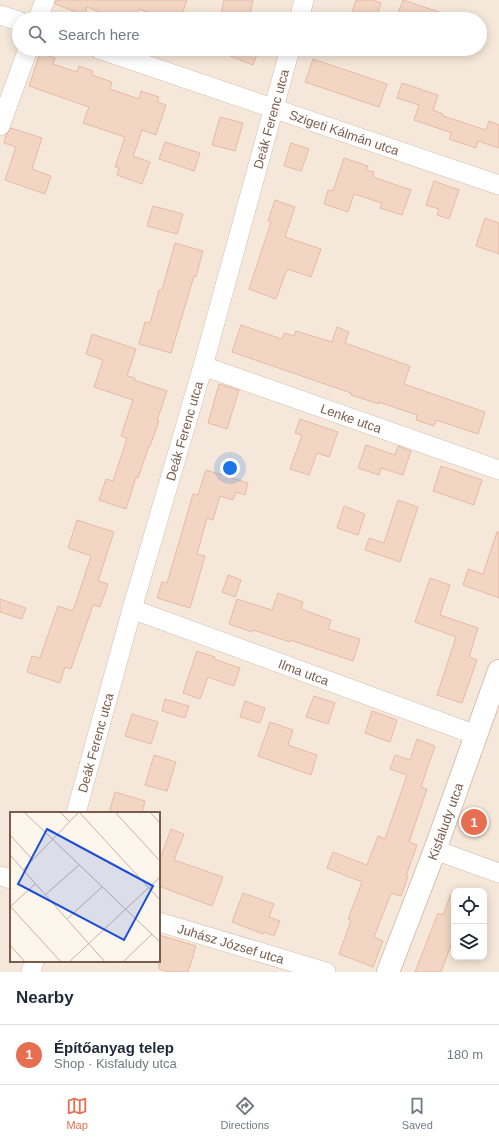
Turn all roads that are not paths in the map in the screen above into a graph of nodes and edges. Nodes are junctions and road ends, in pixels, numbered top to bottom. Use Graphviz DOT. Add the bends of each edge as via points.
graph roads {
  1 [pos="45,0"];
  2 [pos="304,0"];
  3 [pos="41,12"];
  4 [pos="301,12"];
  5 [pos="0,15"];
  6 [pos="12,19"];
  7 [pos="25,56"];
  8 [pos="119,56"];
  9 [pos="288,56"];
  10 [pos="274,109"];
  11 [pos="0,126"];
  12 [pos="499,185"];
  13 [pos="204,366"];
  14 [pos="499,470"];
  15 [pos="132,609"];
  16 [pos="499,671"];
  17 [pos="476,735"];
  18 [pos="76,812"];
  19 [pos="435,850"];
  20 [pos="499,873"];
  21 [pos="0,876"];
  22 [pos="10,879"];
  23 [pos="160,922"];
  24 [pos="34,962"];
  25 [pos="275,965"];
  26 [pos="31,972"];
  27 [pos="326,972"];
  28 [pos="388,972"];
  1 -- 3 [label="street"];
  2 -- 4 [label="street"];
  5 -- 6 [label="street"];
  7 -- 11 [label="street"];
  8 -- 10 [label="street, Szigeti Kálmán utca"];
  9 -- 10 [label="street, Deák Ferenc utca"];
  10 -- 12 [label="street, Szigeti Kálmán utca"];
  10 -- 13 [label="street, Deák Ferenc utca"];
  13 -- 14 [label="street, Lenke utca"];
  13 -- 15 [label="street, Deák Ferenc utca"];
  15 -- 17 [label="street, Ilma utca"];
  15 -- 18 [label="street, Deák Ferenc utca"];
  16 -- 17 [label="street, Kisfaludy utca"];
  17 -- 19 [label="street, Kisfaludy utca"];
  19 -- 20 [label="street"];
  19 -- 28 [label="street, Kisfaludy utca"];
  21 -- 22 [label="street"];
  23 -- 25 [label="street, Juhász József utca"];
  24 -- 26 [label="street"];
  25 -- 27 [label="street, Juhász József utca"];
}
